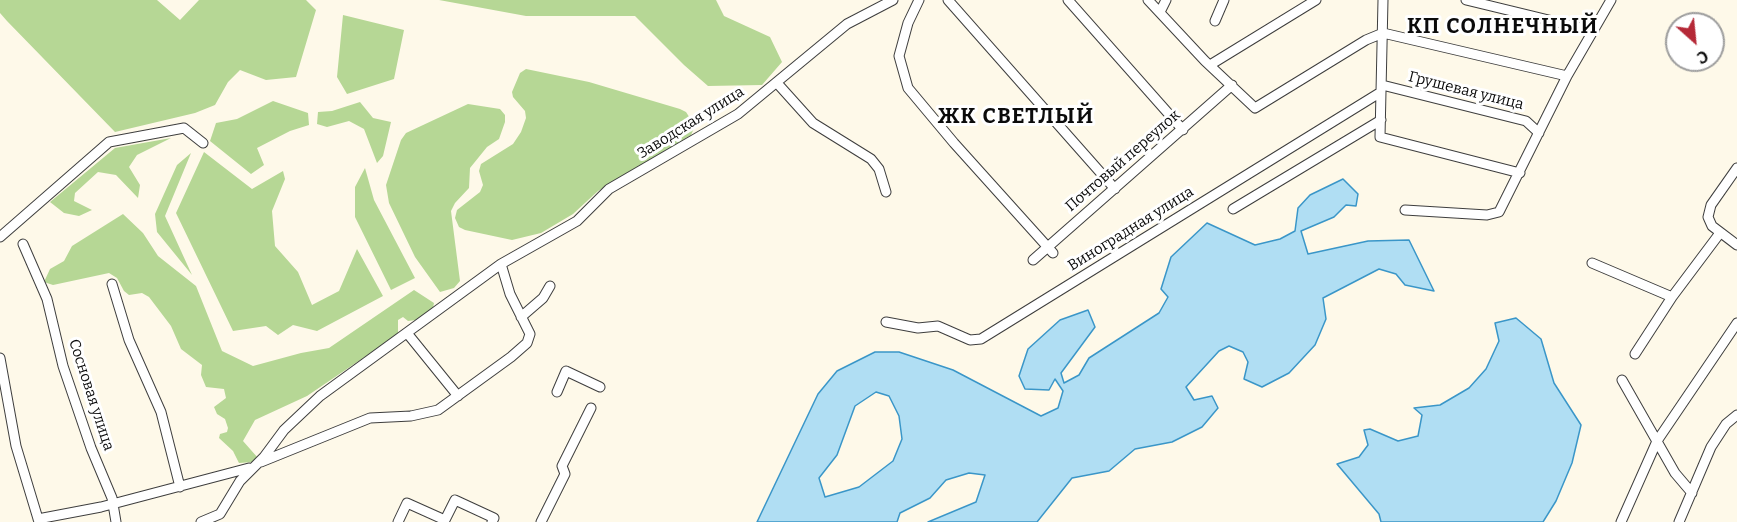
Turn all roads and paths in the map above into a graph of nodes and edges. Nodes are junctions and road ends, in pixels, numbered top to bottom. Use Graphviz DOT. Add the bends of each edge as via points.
graph roads {
  1 [pos="892,0"];
  2 [pos="919,0"];
  3 [pos="948,0"];
  4 [pos="1068,0"];
  5 [pos="1148,0"];
  6 [pos="1166,0"];
  7 [pos="1224,0"];
  8 [pos="1316,0"];
  9 [pos="1383,0"];
  10 [pos="1466,0"];
  11 [pos="1611,0"];
  12 [pos="1160,12"];
  13 [pos="1215,21"];
  14 [pos="1594,31"];
  15 [pos="1383,33"];
  16 [pos="1210,65"];
  17 [pos="1567,76"];
  18 [pos="777,83"];
  19 [pos="1232,85"];
  20 [pos="1382,88"];
  21 [pos="1381,120"];
  22 [pos="1183,130"];
  23 [pos="1539,133"];
  24 [pos="203,143"];
  25 [pos="1737,168"];
  26 [pos="1518,177"];
  27 [pos="1115,189"];
  28 [pos="886,192"];
  29 [pos="1233,209"];
  30 [pos="1405,210"];
  31 [pos="1720,233"];
  32 [pos="0,237"];
  33 [pos="23,244"];
  34 [pos="1737,244"];
  35 [pos="1051,250"];
  36 [pos="1033,260"];
  37 [pos="1592,263"];
  38 [pos="501,264"];
  39 [pos="112,284"];
  40 [pos="550,286"];
  41 [pos="1672,297"];
  42 [pos="521,316"];
  43 [pos="886,322"];
  44 [pos="1737,323"];
  45 [pos="408,333"];
  46 [pos="1635,354"];
  47 [pos="0,358"];
  48 [pos="1622,380"];
  49 [pos="600,387"];
  50 [pos="557,392"];
  51 [pos="458,396"];
  52 [pos="591,408"];
  53 [pos="1737,415"];
  54 [pos="1657,441"];
  55 [pos="258,463"];
  56 [pos="180,487"];
  57 [pos="1692,493"];
  58 [pos="113,502"];
  59 [pos="39,520"];
  60 [pos="493,520"];
  61 [pos="445,521"];
  62 [pos="115,522"];
  63 [pos="201,522"];
  64 [pos="398,522"];
  65 [pos="541,522"];
  66 [pos="1621,522"];
  67 [pos="1679,522"];
  1 -- 18 [label="street, Заводская улица" via="847,24"];
  2 -- 35 [label="street" via="899,56 908,88"];
  3 -- 27 [label="street"];
  4 -- 22 [label="street"];
  5 -- 12 [label="street"];
  6 -- 12 [label="street"];
  7 -- 13 [label="street"];
  8 -- 16 [label="street"];
  9 -- 15 [label="street"];
  10 -- 14 [label="street"];
  11 -- 14 [label="street"];
  12 -- 16 [label="street"];
  14 -- 17 [label="street"];
  15 -- 17 [label="street"];
  15 -- 19 [label="street" via="1259,108 1253,108"];
  15 -- 20 [label="street"];
  16 -- 19 [label="street"];
  17 -- 23 [label="street"];
  18 -- 28 [label="street" via="813,123 871,159 879,169"];
  18 -- 38 [label="street, Заводская улица" via="731,119 609,189 572,224"];
  19 -- 22 [label="street, Почтовый переулок"];
  20 -- 21 [label="street"];
  20 -- 23 [label="street, Грушевая улица" via="1526,121"];
  20 -- 43 [label="street, Виноградная улица" via="981,339 970,340 938,326 918,328"];
  21 -- 26 [label="street" via="1380,137"];
  21 -- 29 [label="street"];
  22 -- 27 [label="street, Почтовый переулок"];
  23 -- 26 [label="street"];
  24 -- 32 [label="street" via="184,128 109,142"];
  25 -- 31 [label="street" via="1709,211 1710,223"];
  26 -- 30 [label="street" via="1496,214"];
  27 -- 35 [label="street, Почтовый переулок"];
  31 -- 34 [label="street"];
  31 -- 41 [label="street"];
  33 -- 58 [label="street, Сосновая улица" via="47,299 63,366"];
  35 -- 36 [label="street, Почтовый переулок"];
  37 -- 41 [label="street"];
  38 -- 42 [label="street, Заводская улица"];
  38 -- 45 [label="street, Заводская улица"];
  39 -- 56 [label="street" via="129,340 160,412"];
  40 -- 42 [label="street"];
  41 -- 46 [label="street"];
  42 -- 51 [label="street, Заводская улица" via="530,334 527,342"];
  44 -- 54 [label="street"];
  45 -- 51 [label="street"];
  45 -- 55 [label="street, Заводская улица" via="301,411"];
  47 -- 59 [label="street" via="16,446"];
  48 -- 54 [label="street"];
  49 -- 50 [label="street" via="566,371"];
  51 -- 55 [label="street, Заводская улица" via="431,412 365,420"];
  52 -- 65 [label="street" via="561,466 565,474"];
  53 -- 57 [label="street" via="1711,447"];
  54 -- 57 [label="street" via="1675,474"];
  54 -- 66 [label="street"];
  55 -- 56 [label="street" via="240,472"];
  55 -- 63 [label="street, Заводская улица" via="240,481 220,514"];
  56 -- 58 [label="street"];
  57 -- 67 [label="street"];
  58 -- 59 [label="street"];
  58 -- 62 [label="street, Сосновая улица"];
  60 -- 61 [label="street" via="455,500"];
  61 -- 64 [label="street" via="407,503"];
}
